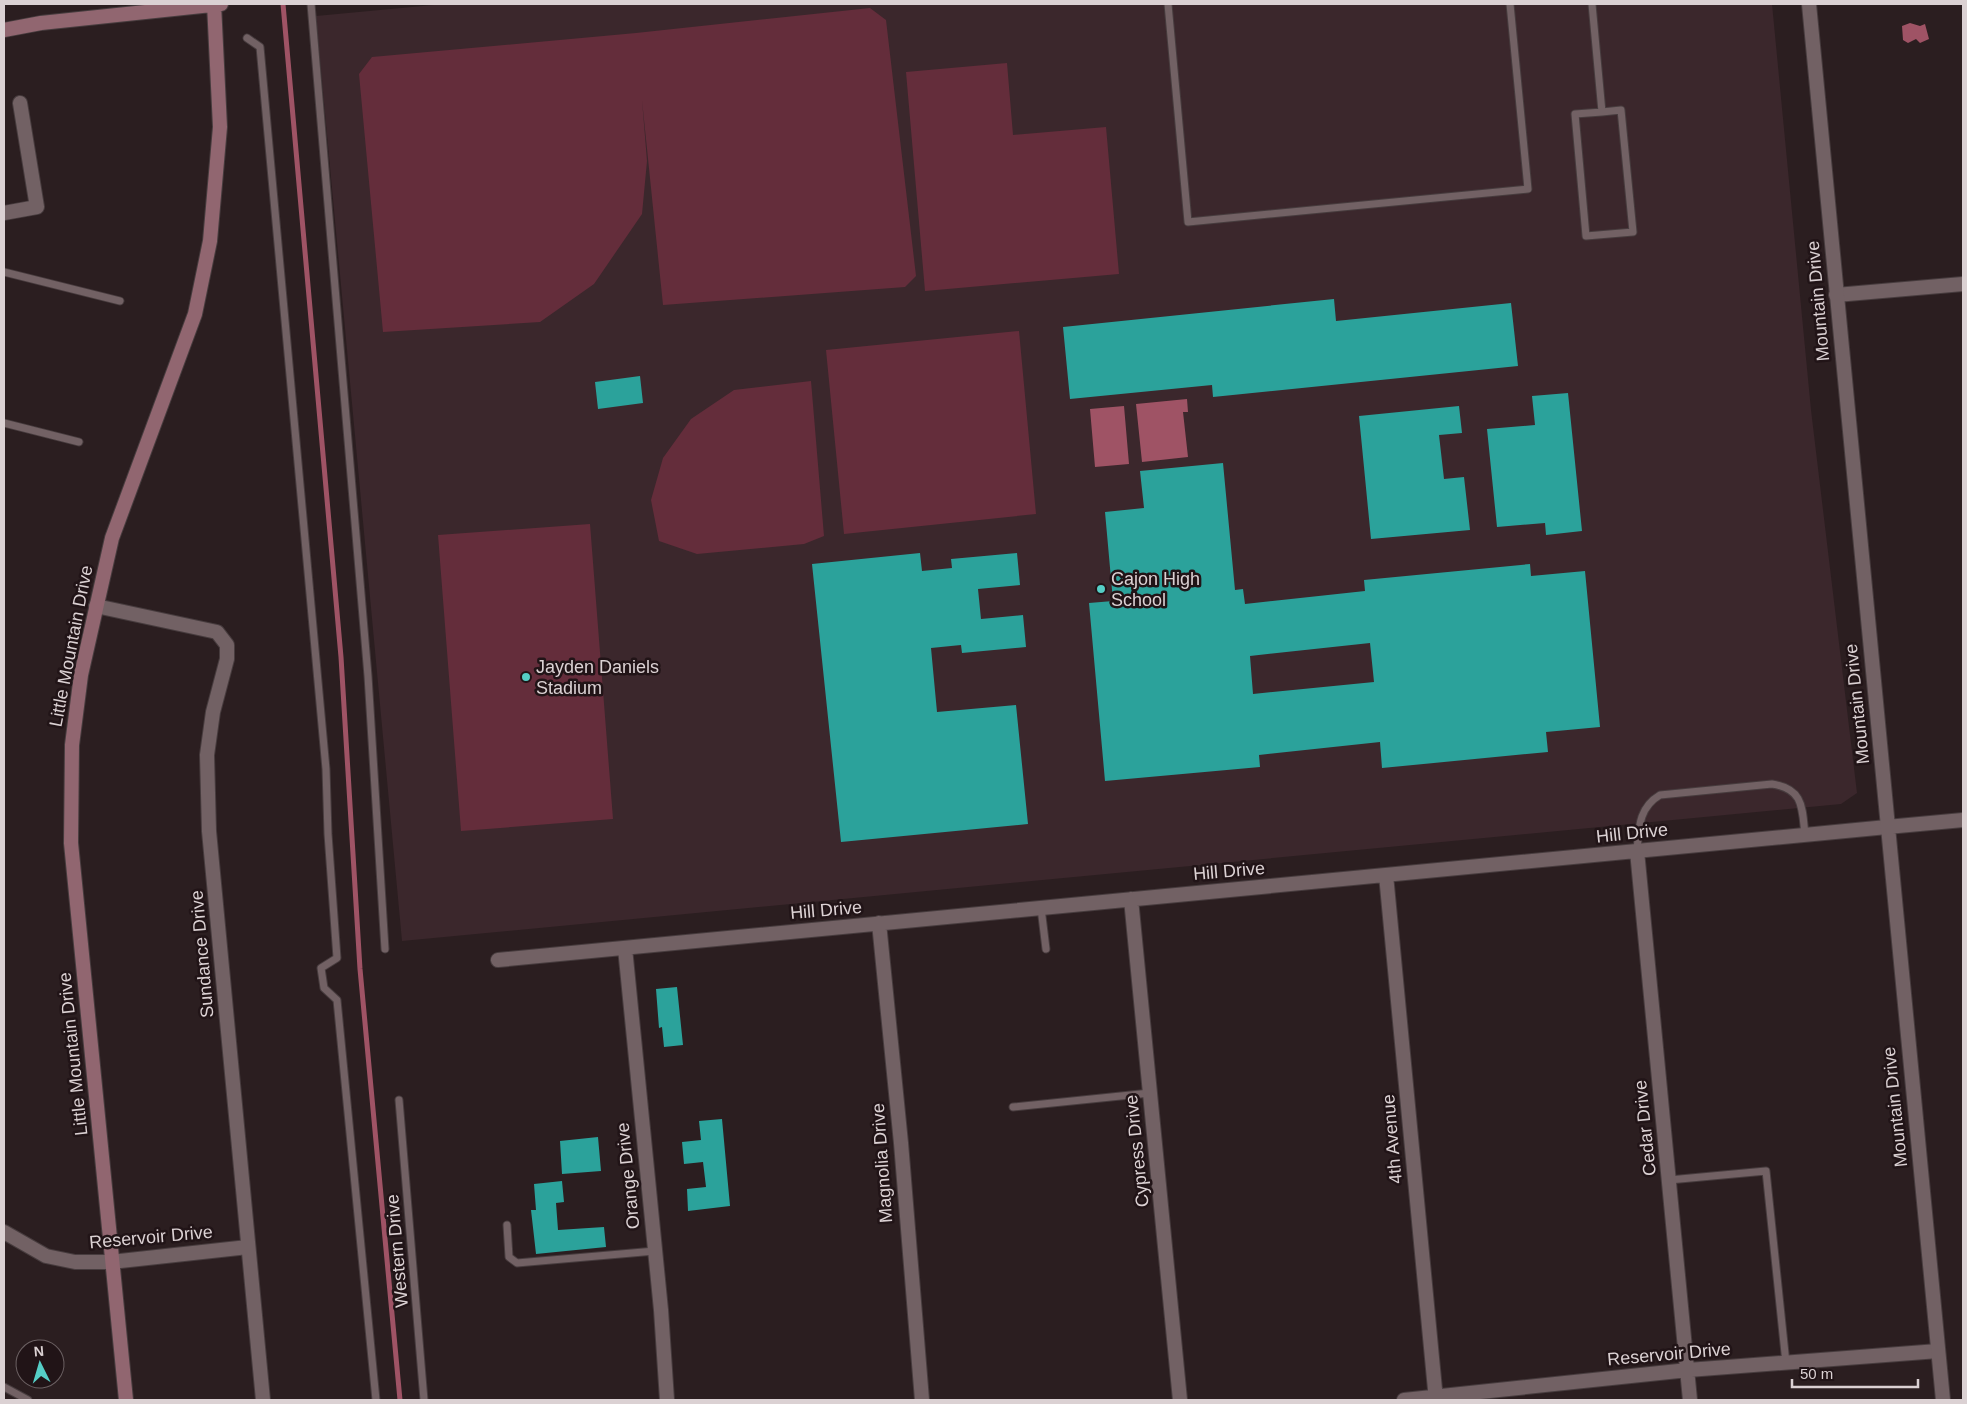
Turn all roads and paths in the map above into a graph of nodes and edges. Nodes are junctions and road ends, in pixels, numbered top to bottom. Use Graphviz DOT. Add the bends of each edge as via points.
graph roads {
  1 [pos="214,4"];
  2 [pos="221,4"];
  3 [pos="311,4"];
  4 [pos="1168,4"];
  5 [pos="1510,4"];
  6 [pos="1592,4"];
  7 [pos="1808,4"];
  8 [pos="4,30"];
  9 [pos="247,38"];
  10 [pos="20,103"];
  11 [pos="1602,112"];
  12 [pos="4,213"];
  13 [pos="4,272"];
  14 [pos="1963,284"];
  15 [pos="1836,295"];
  16 [pos="120,301"];
  17 [pos="4,423"];
  18 [pos="80,442"];
  19 [pos="96,606"];
  20 [pos="1963,820"];
  21 [pos="1887,827"];
  22 [pos="1805,835"];
  23 [pos="1637,851"];
  24 [pos="1386,875"];
  25 [pos="1131,899"];
  26 [pos="1041,908"];
  27 [pos="879,924"];
  28 [pos="625,948"];
  29 [pos="385,949"];
  30 [pos="1046,949"];
  31 [pos="498,960"];
  32 [pos="1150,1093"];
  33 [pos="399,1100"];
  34 [pos="1013,1107"];
  35 [pos="1669,1180"];
  36 [pos="507,1225"];
  37 [pos="4,1232"];
  38 [pos="248,1247"];
  39 [pos="655,1250"];
  40 [pos="112,1262"];
  41 [pos="1938,1351"];
  42 [pos="1786,1362"];
  43 [pos="1688,1370"];
  44 [pos="4,1387"];
  45 [pos="20,1398"];
  46 [pos="1436,1399"];
  47 [pos="28,1400"];
  48 [pos="126,1400"];
  49 [pos="263,1400"];
  50 [pos="376,1400"];
  51 [pos="424,1400"];
  52 [pos="667,1400"];
  53 [pos="922,1400"];
  54 [pos="1180,1400"];
  55 [pos="1404,1400"];
  56 [pos="1690,1400"];
  57 [pos="1943,1400"];
  1 -- 2 [label="main road"];
  1 -- 8 [label="main road"];
  1 -- 19 [label="main road, Little Mountain Drive" via="220,127 208,250 196,314 112,538"];
  3 -- 29 [label="lane" via="368,676"];
  4 -- 5 [label="lane" via="1188,222 1528,189"];
  6 -- 11 [label="lane"];
  7 -- 15 [label="street, Mountain Drive"];
  9 -- 50 [label="lane" via="260,48 326,768 337,958 321,968 324,988 337,1000"];
  10 -- 12 [label="street" via="37,207"];
  11 -- 11 [label="lane" via="1621,110 1633,232 1586,236 1575,114"];
  13 -- 16 [label="lane"];
  14 -- 15 [label="street"];
  15 -- 21 [label="street, Mountain Drive"];
  17 -- 18 [label="lane"];
  19 -- 38 [label="street, Sundance Drive" via="217,632 227,645 227,659 207,755 209,831"];
  19 -- 40 [label="main road, Little Mountain Drive" via="81,676 72,745 71,844"];
  20 -- 21 [label="street, Hill Drive"];
  21 -- 22 [label="street, Hill Drive"];
  21 -- 41 [label="street, Mountain Drive"];
  22 -- 23 [label="street, Hill Drive"];
  22 -- 23 [label="lane" via="1801,805 1793,791 1772,784 1660,795 1650,801 1640,818"];
  23 -- 24 [label="street, Hill Drive"];
  23 -- 35 [label="street, Cedar Drive"];
  24 -- 25 [label="street, Hill Drive"];
  24 -- 46 [label="street, 4th Avenue"];
  25 -- 26 [label="street, Hill Drive"];
  25 -- 32 [label="street, Cypress Drive"];
  26 -- 27 [label="street, Hill Drive"];
  26 -- 30 [label="lane"];
  27 -- 28 [label="street, Hill Drive"];
  27 -- 53 [label="street, Magnolia Drive"];
  28 -- 31 [label="street, Hill Drive"];
  28 -- 39 [label="street, Orange Drive"];
  32 -- 34 [label="lane"];
  32 -- 54 [label="street, Cypress Drive"];
  33 -- 51 [label="lane, Western Drive"];
  35 -- 42 [label="lane" via="1766,1171"];
  35 -- 43 [label="street, Cedar Drive"];
  36 -- 39 [label="lane" via="509,1257 517,1263"];
  37 -- 40 [label="street, Reservoir Drive" via="46,1256 76,1262"];
  38 -- 40 [label="street, Reservoir Drive"];
  38 -- 49 [label="street, Sundance Drive"];
  39 -- 52 [label="street, Orange Drive"];
  40 -- 48 [label="main road, Little Mountain Drive"];
  41 -- 42 [label="street, Reservoir Drive"];
  41 -- 57 [label="street, Mountain Drive"];
  42 -- 43 [label="street, Reservoir Drive"];
  43 -- 46 [label="street, Reservoir Drive"];
  43 -- 56 [label="street, Cedar Drive"];
  44 -- 45 [label="lane"];
  45 -- 47 [label="lane"];
  46 -- 55 [label="street, Reservoir Drive"];
}
